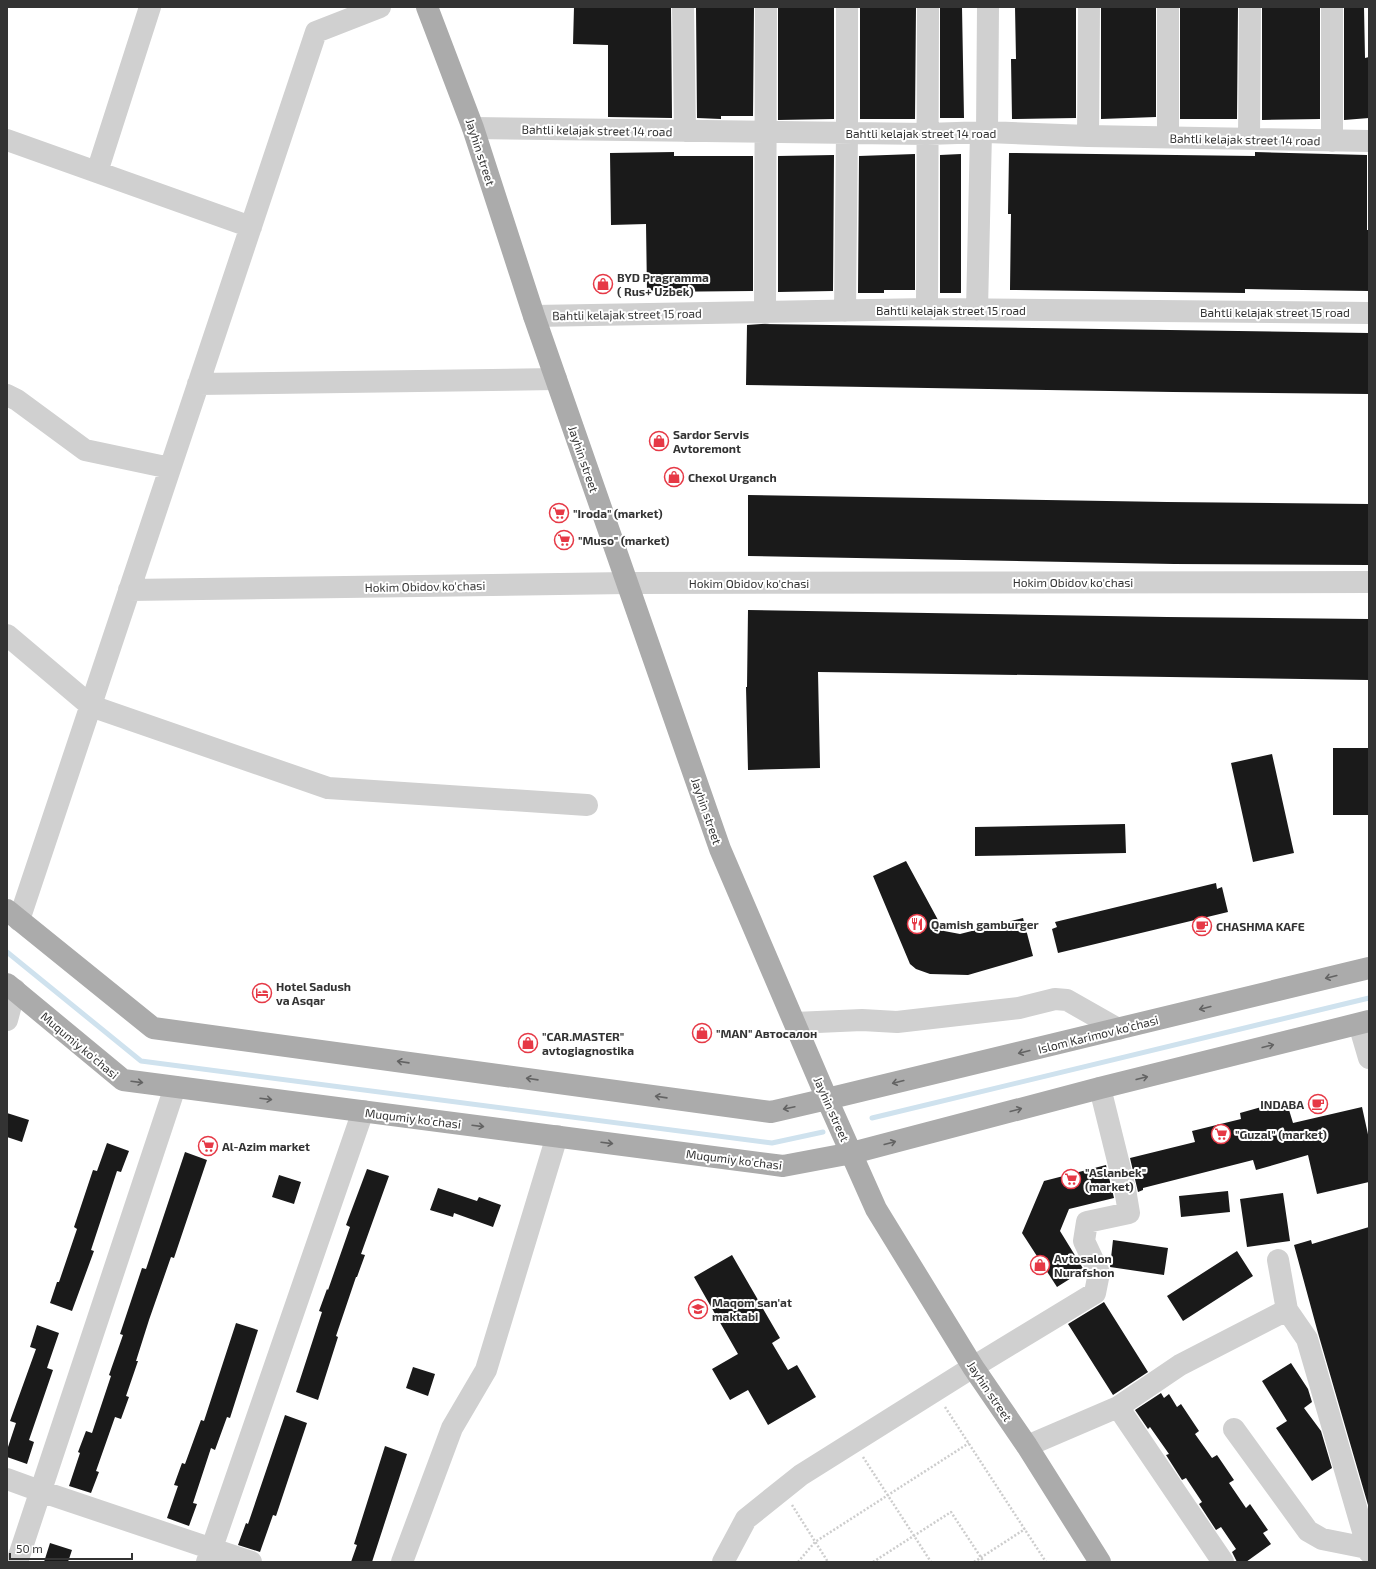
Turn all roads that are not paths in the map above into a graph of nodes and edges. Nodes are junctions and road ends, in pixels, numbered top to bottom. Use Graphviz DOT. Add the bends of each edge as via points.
graph roads {
  1 [pos="150,7"];
  2 [pos="380,7"];
  3 [pos="427,7"];
  4 [pos="683,7"];
  5 [pos="766,7"];
  6 [pos="847,7"];
  7 [pos="928,7"];
  8 [pos="988,7"];
  9 [pos="1089,7"];
  10 [pos="1168,7"];
  11 [pos="1250,7"];
  12 [pos="1332,7"];
  13 [pos="474,128"];
  14 [pos="685,131"];
  15 [pos="765,132"];
  16 [pos="984,132"];
  17 [pos="847,133"];
  18 [pos="927,134"];
  19 [pos="1088,136"];
  20 [pos="1168,137"];
  21 [pos="1249,138"];
  22 [pos="7,140"];
  23 [pos="1332,141"];
  24 [pos="1369,141"];
  25 [pos="97,172"];
  26 [pos="251,227"];
  27 [pos="927,309"];
  28 [pos="977,310"];
  29 [pos="845,311"];
  30 [pos="765,313"];
  31 [pos="1369,313"];
  32 [pos="534,316"];
  33 [pos="556,379"];
  34 [pos="198,384"];
  35 [pos="7,395"];
  36 [pos="170,468"];
  37 [pos="1369,582"];
  38 [pos="627,583"];
  39 [pos="129,590"];
  40 [pos="7,635"];
  41 [pos="90,706"];
  42 [pos="587,805"];
  43 [pos="13,915"];
  44 [pos="1369,968"];
  45 [pos="11,987"];
  46 [pos="7,1020"];
  47 [pos="1364,1022"];
  48 [pos="795,1023"];
  49 [pos="1118,1029"];
  50 [pos="1369,1058"];
  51 [pos="175,1087"];
  52 [pos="1100,1088"];
  53 [pos="827,1099"];
  54 [pos="363,1111"];
  55 [pos="557,1136"];
  56 [pos="852,1153"];
  57 [pos="1278,1260"];
  58 [pos="1287,1310"];
  59 [pos="973,1367"];
  60 [pos="1118,1407"];
  61 [pos="1234,1429"];
  62 [pos="1026,1446"];
  63 [pos="7,1479"];
  64 [pos="40,1491"];
  65 [pos="1368,1550"];
  66 [pos="209,1555"];
  67 [pos="17,1562"];
  68 [pos="251,1562"];
  69 [pos="402,1562"];
  70 [pos="723,1562"];
  71 [pos="1100,1562"];
  72 [pos="1223,1562"];
  1 -- 25 [label="street"];
  2 -- 26 [label="street" via="316,32"];
  3 -- 13 [label="main road, Jayhin street"];
  4 -- 14 [label="street"];
  5 -- 15 [label="street"];
  6 -- 17 [label="street"];
  7 -- 18 [label="street"];
  8 -- 16 [label="street"];
  9 -- 19 [label="street"];
  10 -- 20 [label="street"];
  11 -- 21 [label="street"];
  12 -- 23 [label="street"];
  13 -- 14 [label="street, Bahtli kelajak street 14 road"];
  13 -- 32 [label="main road, Jayhin street"];
  14 -- 15 [label="street, Bahtli kelajak street 14 road"];
  15 -- 17 [label="street, Bahtli kelajak street 14 road"];
  15 -- 30 [label="street"];
  16 -- 18 [label="street, Bahtli kelajak street 14 road"];
  16 -- 19 [label="street, Bahtli kelajak street 14 road"];
  16 -- 28 [label="street"];
  17 -- 18 [label="street, Bahtli kelajak street 14 road"];
  17 -- 29 [label="street"];
  18 -- 27 [label="street"];
  19 -- 20 [label="street, Bahtli kelajak street 14 road"];
  20 -- 21 [label="street, Bahtli kelajak street 14 road"];
  21 -- 23 [label="street, Bahtli kelajak street 14 road"];
  22 -- 25 [label="street"];
  23 -- 24 [label="street, Bahtli kelajak street 14 road"];
  25 -- 26 [label="street"];
  26 -- 34 [label="street"];
  27 -- 28 [label="street, Bahtli kelajak street 15 road"];
  27 -- 29 [label="street, Bahtli kelajak street 15 road"];
  28 -- 31 [label="street, Bahtli kelajak street 15 road"];
  29 -- 30 [label="street, Bahtli kelajak street 15 road"];
  30 -- 32 [label="street, Bahtli kelajak street 15 road"];
  32 -- 33 [label="main road, Jayhin street"];
  33 -- 34 [label="street"];
  33 -- 38 [label="main road, Jayhin street"];
  34 -- 36 [label="street"];
  35 -- 36 [label="street" via="86,450"];
  36 -- 39 [label="street"];
  37 -- 38 [label="street, Hokim Obidov ko'chasi"];
  38 -- 39 [label="street, Hokim Obidov ko'chasi"];
  38 -- 48 [label="main road, Jayhin street" via="720,849"];
  39 -- 41 [label="street"];
  40 -- 41 [label="street"];
  41 -- 42 [label="street" via="328,788"];
  41 -- 43 [label="street"];
  53 -- 43 [label="main road, one-way" via="771,1112 153,1028"];
  44 -- 49 [label="main road, Islom Karimov ko'chasi, one-way"];
  45 -- 46 [label="street"];
  45 -- 51 [label="main road, Muqumiy ko'chasi, one-way" via="123,1080"];
  47 -- 50 [label="street"];
  52 -- 47 [label="main road, one-way"];
  48 -- 49 [label="street" via="862,1020 897,1022 1019,1008 1055,999 1067,1000"];
  48 -- 53 [label="main road, Jayhin street"];
  49 -- 53 [label="main road, Islom Karimov ko'chasi, one-way"];
  51 -- 54 [label="main road, Muqumiy ko'chasi, one-way"];
  51 -- 64 [label="street"];
  56 -- 52 [label="main road, one-way"];
  52 -- 59 [label="street" via="1129,1213 1087,1222 1084,1241 1099,1273 1095,1293"];
  53 -- 56 [label="main road, Jayhin street"];
  54 -- 55 [label="main road, Muqumiy ko'chasi, one-way"];
  54 -- 66 [label="street"];
  55 -- 56 [label="main road, Muqumiy ko'chasi, one-way" via="783,1166"];
  55 -- 69 [label="street" via="486,1370 452,1428"];
  56 -- 59 [label="main road, Jayhin street" via="876,1209"];
  57 -- 58 [label="street"];
  58 -- 60 [label="street" via="1180,1365"];
  58 -- 65 [label="street" via="1307,1339"];
  59 -- 62 [label="main road, Jayhin street"];
  59 -- 70 [label="street" via="801,1475 783,1489 746,1520"];
  60 -- 62 [label="street"];
  60 -- 72 [label="street"];
  61 -- 65 [label="street" via="1308,1532 1322,1539"];
  62 -- 71 [label="main road, Jayhin street"];
  63 -- 64 [label="street"];
  64 -- 66 [label="street"];
  64 -- 67 [label="street"];
  66 -- 68 [label="street"];
}
